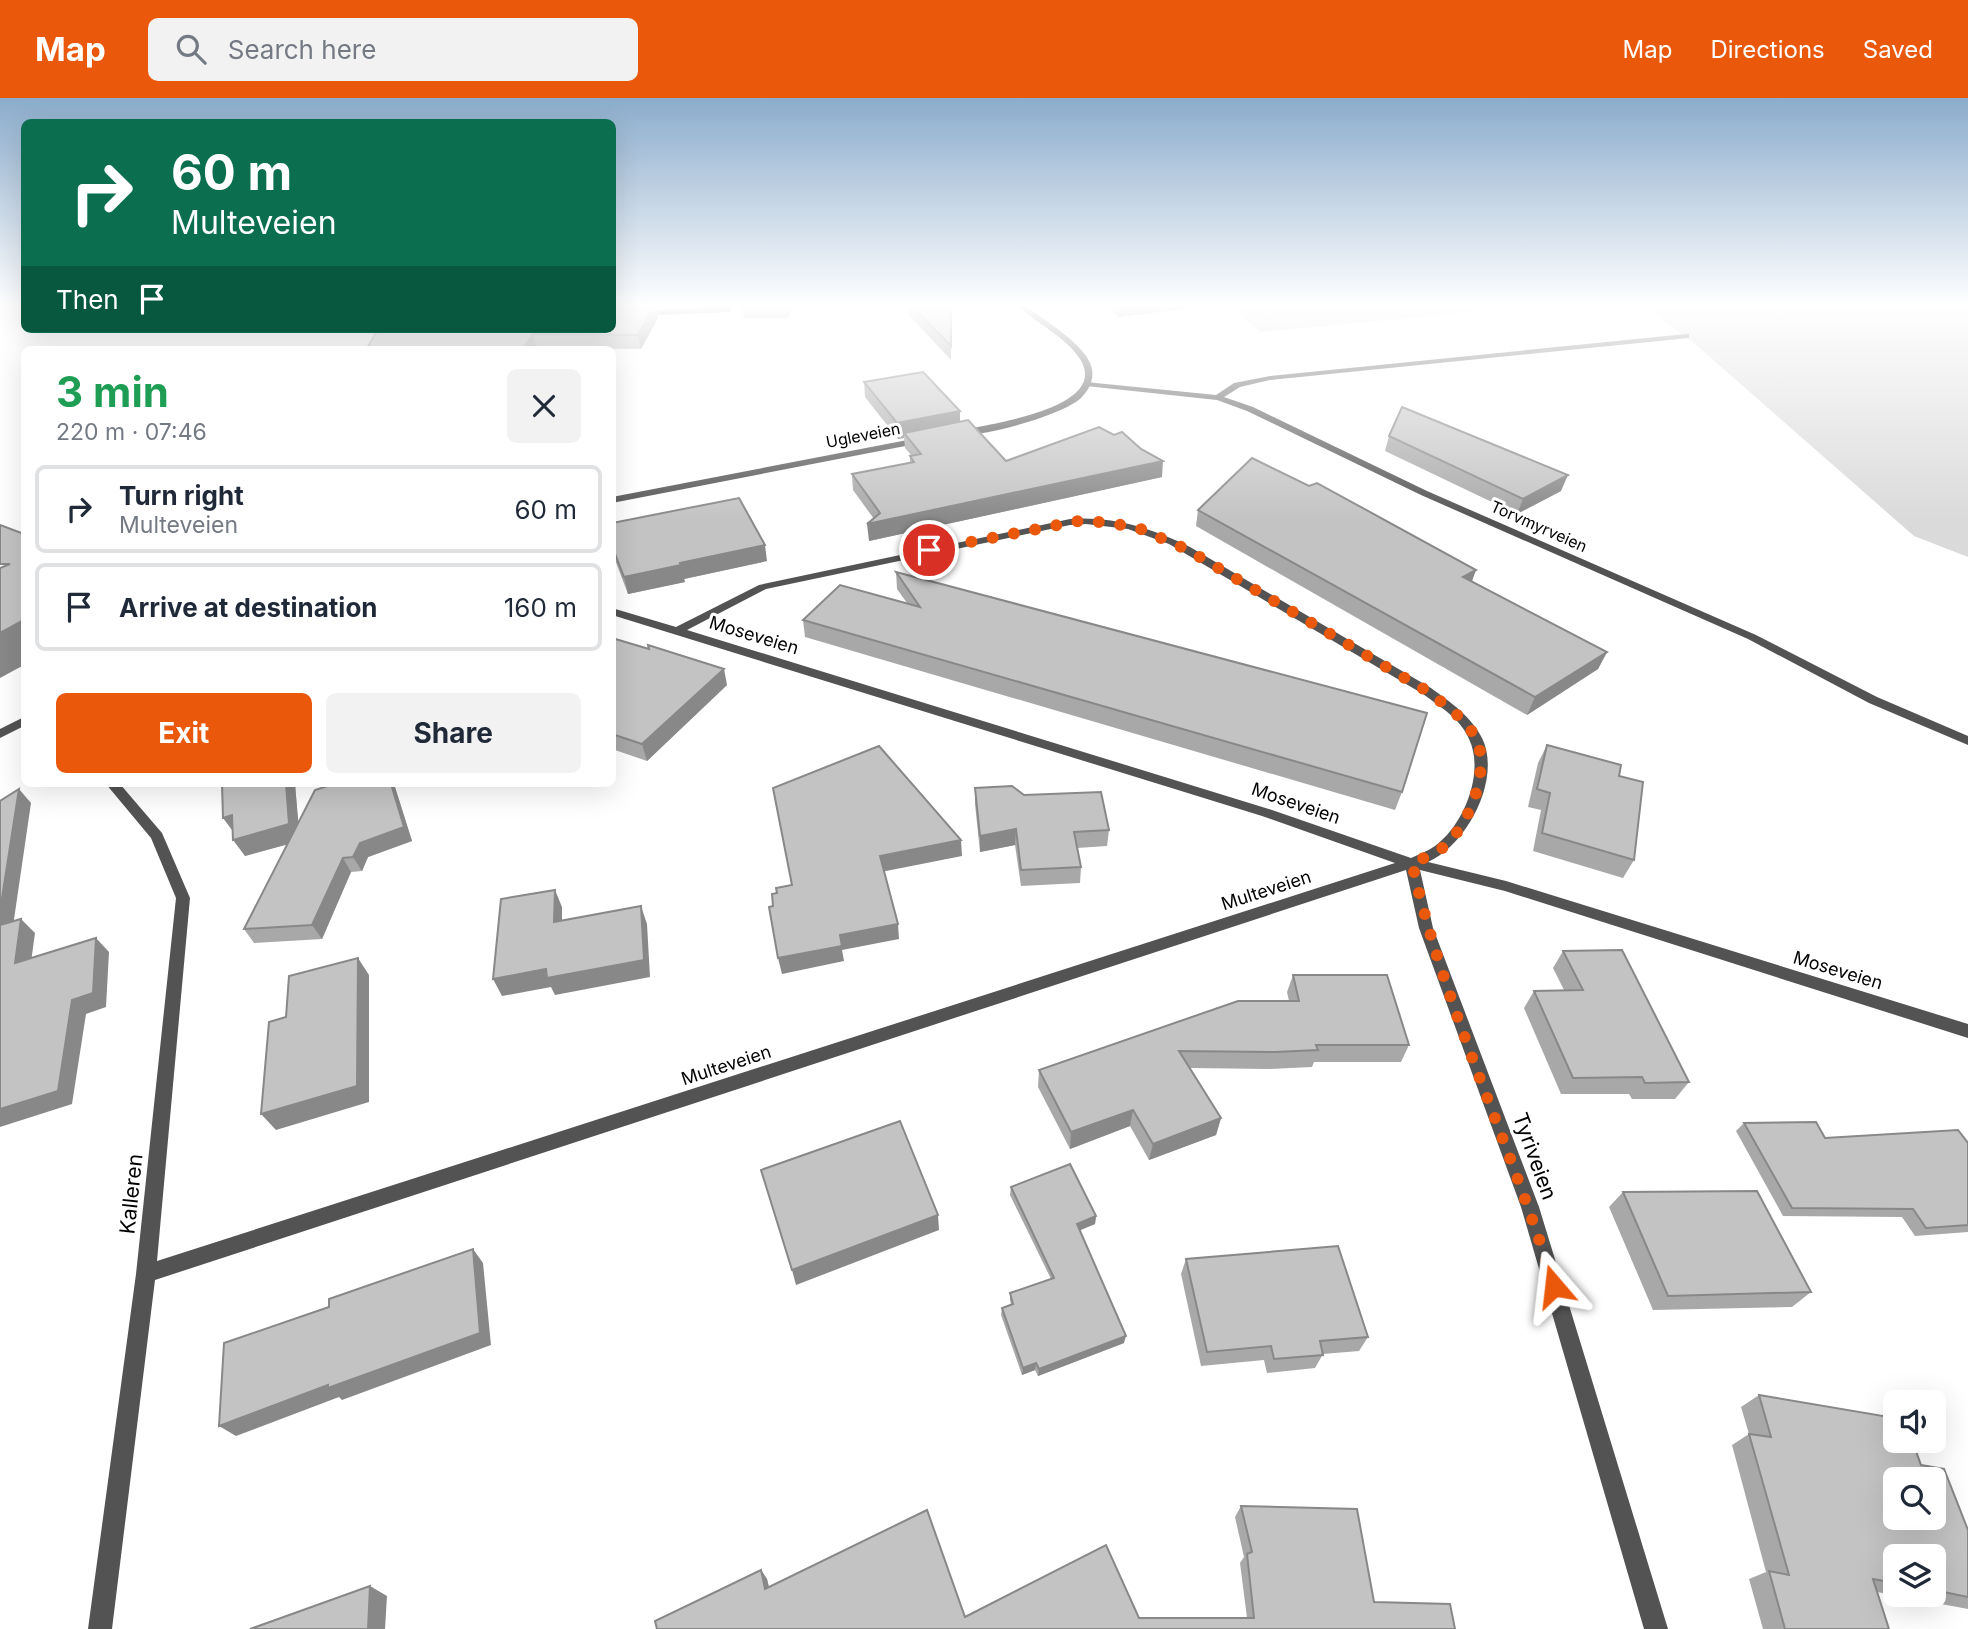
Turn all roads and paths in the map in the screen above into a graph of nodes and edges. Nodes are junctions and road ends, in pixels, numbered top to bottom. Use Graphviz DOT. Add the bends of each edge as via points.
graph roads {
  1 [pos="1087,377"];
  2 [pos="1275,377"];
  3 [pos="1086,384"];
  4 [pos="1218,398"];
  5 [pos="951,434"];
  6 [pos="938,437"];
  7 [pos="616,499"];
  8 [pos="616,612"];
  9 [pos="677,631"];
  10 [pos="21,723"];
  11 [pos="0,734"];
  12 [pos="1968,741"];
  13 [pos="116,787"];
  14 [pos="1412,863"];
  15 [pos="1968,1031"];
  16 [pos="146,1274"];
  17 [pos="100,1629"];
  18 [pos="1656,1629"];
  1 -- 3 [label="street"];
  2 -- 4 [label="street" via="1237,385"];
  3 -- 4 [label="street, Torvmyrveien"];
  3 -- 5 [label="street" via="1077,397 1049,411"];
  4 -- 12 [label="street, Torvmyrveien" via="1752,637 1873,700"];
  6 -- 7 [label="street, Ugleveien"];
  8 -- 9 [label="street, Moseveien"];
  9 -- 14 [label="street, Moseveien" via="1268,813"];
  9 -- 14 [label="street, Multeveien" via="763,587 878,560 1084,520 1158,534 1427,691 1476,738 1482,772 1476,795 1441,849"];
  10 -- 11 [label="street"];
  13 -- 16 [label="street, Kalleren" via="157,836 184,898"];
  14 -- 15 [label="street, Moseveien" via="1506,886"];
  14 -- 16 [label="street, Multeveien"];
  14 -- 18 [label="street, Tyriveien" via="1426,928 1530,1207"];
  16 -- 17 [label="street, Kalleren"];
}
